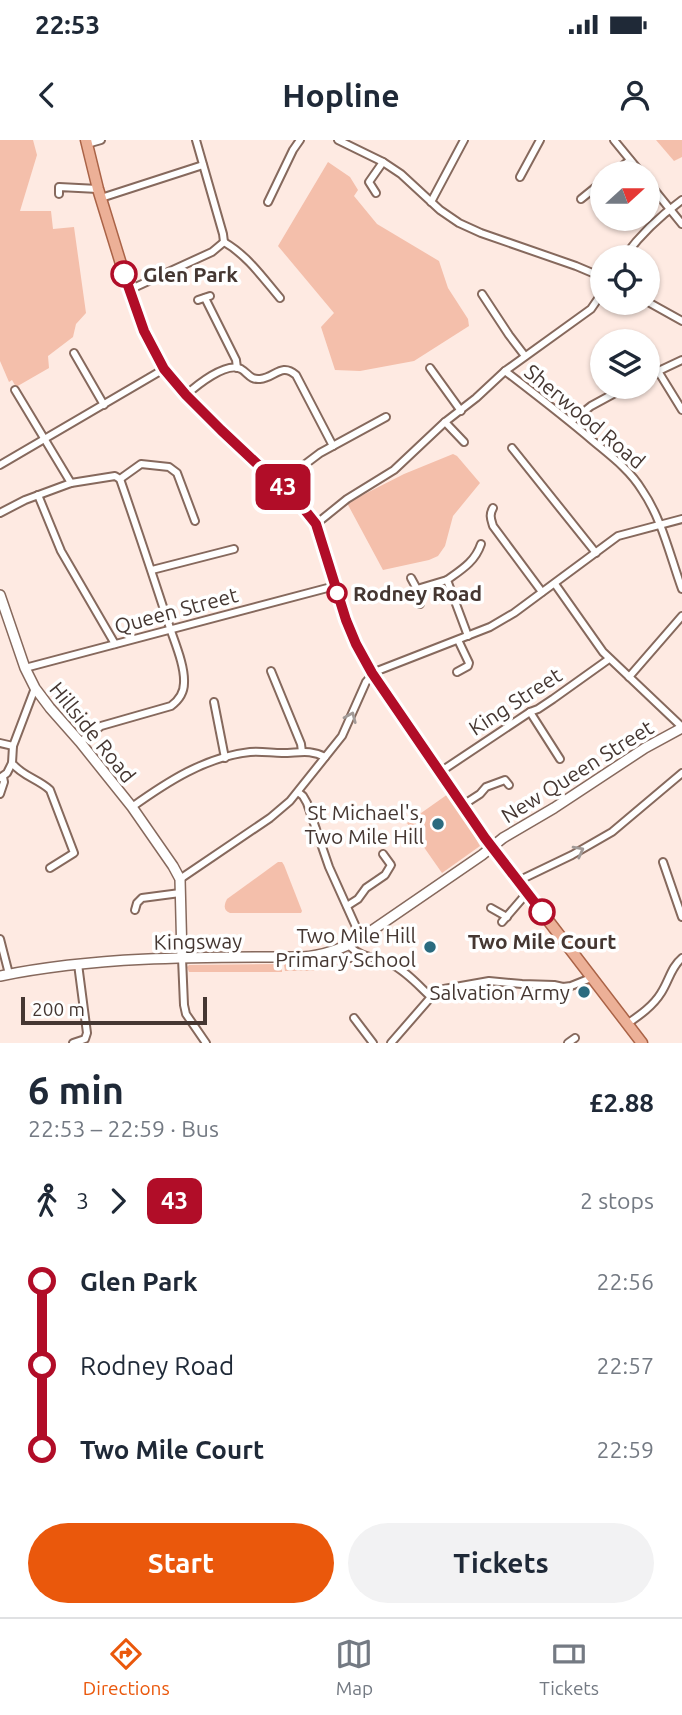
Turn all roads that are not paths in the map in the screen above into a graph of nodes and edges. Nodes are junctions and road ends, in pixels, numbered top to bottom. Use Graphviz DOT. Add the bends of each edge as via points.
graph roads {
  1 [pos="101,140"];
  2 [pos="196,140"];
  3 [pos="300,140"];
  4 [pos="338,140"];
  5 [pos="464,140"];
  6 [pos="540,140"];
  7 [pos="614,140"];
  8 [pos="86,142"];
  9 [pos="630,160"];
  10 [pos="383,162"];
  11 [pos="203,165"];
  12 [pos="520,177"];
  13 [pos="590,192"];
  14 [pos="99,193"];
  15 [pos="376,193"];
  16 [pos="59,194"];
  17 [pos="660,197"];
  18 [pos="581,199"];
  19 [pos="682,200"];
  20 [pos="268,202"];
  21 [pos="431,202"];
  22 [pos="670,209"];
  23 [pos="682,224"];
  24 [pos="224,242"];
  25 [pos="633,245"];
  26 [pos="590,271"];
  27 [pos="129,290"];
  28 [pos="482,294"];
  29 [pos="204,298"];
  30 [pos="280,298"];
  31 [pos="660,309"];
  32 [pos="590,310"];
  33 [pos="682,321"];
  34 [pos="74,353"];
  35 [pos="525,356"];
  36 [pos="682,360"];
  37 [pos="237,368"];
  38 [pos="430,368"];
  39 [pos="164,369"];
  40 [pos="660,370"];
  41 [pos="505,371"];
  42 [pos="660,374"];
  43 [pos="15,390"];
  44 [pos="186,395"];
  45 [pos="605,399"];
  46 [pos="104,405"];
  47 [pos="682,410"];
  48 [pos="461,411"];
  49 [pos="386,417"];
  50 [pos="445,422"];
  51 [pos="571,422"];
  52 [pos="44,440"];
  53 [pos="464,442"];
  54 [pos="333,446"];
  55 [pos="512,449"];
  56 [pos="0,465"];
  57 [pos="120,479"];
  58 [pos="71,483"];
  59 [pos="279,484"];
  60 [pos="38,495"];
  61 [pos="493,508"];
  62 [pos="0,513"];
  63 [pos="682,519"];
  64 [pos="195,521"];
  65 [pos="316,524"];
  66 [pos="660,526"];
  67 [pos="481,544"];
  68 [pos="234,549"];
  69 [pos="596,554"];
  70 [pos="152,570"];
  71 [pos="411,578"];
  72 [pos="447,580"];
  73 [pos="555,584"];
  74 [pos="335,586"];
  75 [pos="417,589"];
  76 [pos="682,589"];
  77 [pos="542,592"];
  78 [pos="0,595"];
  79 [pos="420,604"];
  80 [pos="682,616"];
  81 [pos="171,630"];
  82 [pos="468,636"];
  83 [pos="458,640"];
  84 [pos="115,644"];
  85 [pos="609,659"];
  86 [pos="25,668"];
  87 [pos="271,671"];
  88 [pos="457,672"];
  89 [pos="372,674"];
  90 [pos="629,677"];
  91 [pos="35,688"];
  92 [pos="214,702"];
  93 [pos="530,712"];
  94 [pos="682,727"];
  95 [pos="80,742"];
  96 [pos="0,743"];
  97 [pos="13,746"];
  98 [pos="302,752"];
  99 [pos="325,757"];
  100 [pos="225,758"];
  101 [pos="560,758"];
  102 [pos="12,763"];
  103 [pos="440,772"];
  104 [pos="682,773"];
  105 [pos="1,778"];
  106 [pos="509,785"];
  107 [pos="298,792"];
  108 [pos="0,794"];
  109 [pos="463,805"];
  110 [pos="132,807"];
  111 [pos="492,847"];
  112 [pos="383,854"];
  113 [pos="663,862"];
  114 [pos="50,868"];
  115 [pos="180,879"];
  116 [pos="517,881"];
  117 [pos="180,893"];
  118 [pos="527,893"];
  119 [pos="346,906"];
  120 [pos="491,908"];
  121 [pos="135,911"];
  122 [pos="682,917"];
  123 [pos="361,938"];
  124 [pos="0,939"];
  125 [pos="349,945"];
  126 [pos="327,954"];
  127 [pos="370,957"];
  128 [pos="181,958"];
  129 [pos="682,958"];
  130 [pos="78,964"];
  131 [pos="5,975"];
  132 [pos="592,978"];
  133 [pos="432,997"];
  134 [pos="354,1018"];
  135 [pos="627,1024"];
  136 [pos="575,1038"];
  137 [pos="73,1043"];
  138 [pos="206,1043"];
  139 [pos="373,1043"];
  140 [pos="392,1043"];
  141 [pos="568,1043"];
  142 [pos="642,1043"];
  1 -- 8 [label="street"];
  2 -- 11 [label="street"];
  3 -- 20 [label="street"];
  4 -- 10 [label="street"];
  5 -- 21 [label="street"];
  6 -- 12 [label="street"];
  7 -- 9 [label="street"];
  8 -- 14 [label="main road"];
  10 -- 15 [label="street" via="369,183"];
  10 -- 21 [label="street"];
  11 -- 14 [label="street"];
  11 -- 24 [label="street"];
  13 -- 18 [label="street"];
  14 -- 16 [label="street" via="59,187"];
  14 -- 27 [label="main road"];
  17 -- 22 [label="street"];
  19 -- 22 [label="street"];
  21 -- 26 [label="street" via="471,229"];
  22 -- 23 [label="street"];
  22 -- 25 [label="street"];
  24 -- 27 [label="street" via="212,252"];
  24 -- 30 [label="street" via="254,267"];
  27 -- 39 [label="main road"];
  28 -- 35 [label="street"];
  29 -- 37 [label="street"];
  31 -- 33 [label="street"];
  32 -- 35 [label="street"];
  34 -- 46 [label="street"];
  35 -- 41 [label="street"];
  36 -- 40 [label="street"];
  37 -- 44 [label="street" via="217,373"];
  37 -- 54 [label="street" via="256,379 285,369 293,372"];
  38 -- 48 [label="street"];
  39 -- 44 [label="main road"];
  39 -- 46 [label="street"];
  41 -- 48 [label="street"];
  41 -- 51 [label="street, Sherwood Road"];
  42 -- 47 [label="street"];
  43 -- 52 [label="street"];
  44 -- 59 [label="main road"];
  45 -- 51 [label="street"];
  46 -- 52 [label="street"];
  48 -- 50 [label="street"];
  49 -- 54 [label="street"];
  50 -- 53 [label="street"];
  50 -- 65 [label="street" via="394,470"];
  51 -- 66 [label="street, Sherwood Road" via="630,474"];
  52 -- 56 [label="street"];
  52 -- 58 [label="street"];
  54 -- 59 [label="street"];
  55 -- 69 [label="street"];
  57 -- 58 [label="street"];
  57 -- 64 [label="street" via="141,464 169,467 177,473"];
  57 -- 70 [label="street"];
  58 -- 60 [label="street"];
  59 -- 65 [label="main road"];
  60 -- 62 [label="street"];
  60 -- 84 [label="street" via="61,551"];
  61 -- 77 [label="street" via="493,526 514,548"];
  63 -- 66 [label="street"];
  65 -- 74 [label="main road"];
  66 -- 69 [label="street" via="618,536"];
  66 -- 76 [label="street, Sherwood Road"];
  67 -- 72 [label="street" via="472,561"];
  68 -- 70 [label="street"];
  69 -- 73 [label="street"];
  70 -- 81 [label="street"];
  71 -- 75 [label="street"];
  72 -- 75 [label="street"];
  72 -- 82 [label="street"];
  73 -- 77 [label="street"];
  73 -- 85 [label="street"];
  74 -- 81 [label="street, Queen Street"];
  74 -- 89 [label="main road"];
  75 -- 79 [label="street"];
  77 -- 82 [label="street" via="514,613"];
  78 -- 86 [label="street, Hillside Road"];
  80 -- 90 [label="street"];
  81 -- 84 [label="street, Queen Street"];
  81 -- 95 [label="street" via="183,671 177,701 101,726"];
  82 -- 83 [label="street"];
  83 -- 88 [label="street" via="469,663"];
  83 -- 89 [label="street"];
  84 -- 86 [label="street, Queen Street"];
  85 -- 90 [label="street"];
  85 -- 93 [label="street, King Street"];
  86 -- 91 [label="street, Hillside Road"];
  87 -- 98 [label="street"];
  99 -- 89 [label="street, one-way" via="342,736"];
  89 -- 103 [label="main road"];
  90 -- 94 [label="street"];
  91 -- 95 [label="street, Hillside Road"];
  91 -- 97 [label="street"];
  92 -- 100 [label="street"];
  93 -- 101 [label="street"];
  93 -- 103 [label="street, King Street"];
  94 -- 111 [label="street, New Queen Street"];
  95 -- 110 [label="street, Hillside Road"];
  96 -- 97 [label="street"];
  97 -- 102 [label="street"];
  98 -- 99 [label="street"];
  98 -- 100 [label="street" via="252,752"];
  99 -- 107 [label="street"];
  100 -- 110 [label="street" via="162,785"];
  102 -- 105 [label="street"];
  102 -- 114 [label="street" via="50,790 74,853"];
  103 -- 109 [label="main road"];
  116 -- 104 [label="street, one-way" via="612,832"];
  105 -- 108 [label="street"];
  106 -- 109 [label="street" via="505,780 486,787"];
  107 -- 115 [label="street" via="270,818"];
  107 -- 119 [label="street" via="307,803"];
  109 -- 111 [label="main road"];
  110 -- 115 [label="street, Hillside Road"];
  111 -- 116 [label="main road"];
  111 -- 123 [label="street, Kingsway"];
  112 -- 119 [label="street" via="391,865 385,875"];
  113 -- 122 [label="street"];
  115 -- 117 [label="street"];
  116 -- 118 [label="main road"];
  117 -- 121 [label="street" via="142,898"];
  117 -- 128 [label="street"];
  118 -- 120 [label="street" via="505,920"];
  118 -- 132 [label="main road"];
  119 -- 123 [label="street"];
  123 -- 125 [label="street, Kingsway"];
  124 -- 131 [label="street"];
  125 -- 126 [label="street, Kingsway"];
  125 -- 127 [label="street"];
  126 -- 127 [label="street"];
  126 -- 128 [label="street, Kingsway"];
  127 -- 133 [label="street" via="397,967"];
  128 -- 130 [label="street, Kingsway"];
  128 -- 138 [label="street" via="186,1014"];
  129 -- 135 [label="street" via="656,1001"];
  130 -- 131 [label="street, Kingsway"];
  130 -- 137 [label="street" via="87,1033 85,1039"];
  132 -- 133 [label="street" via="563,987 489,981 444,989"];
  132 -- 135 [label="main road"];
  133 -- 140 [label="street"];
  134 -- 139 [label="street"];
  135 -- 142 [label="main road"];
  136 -- 141 [label="street"];
}
